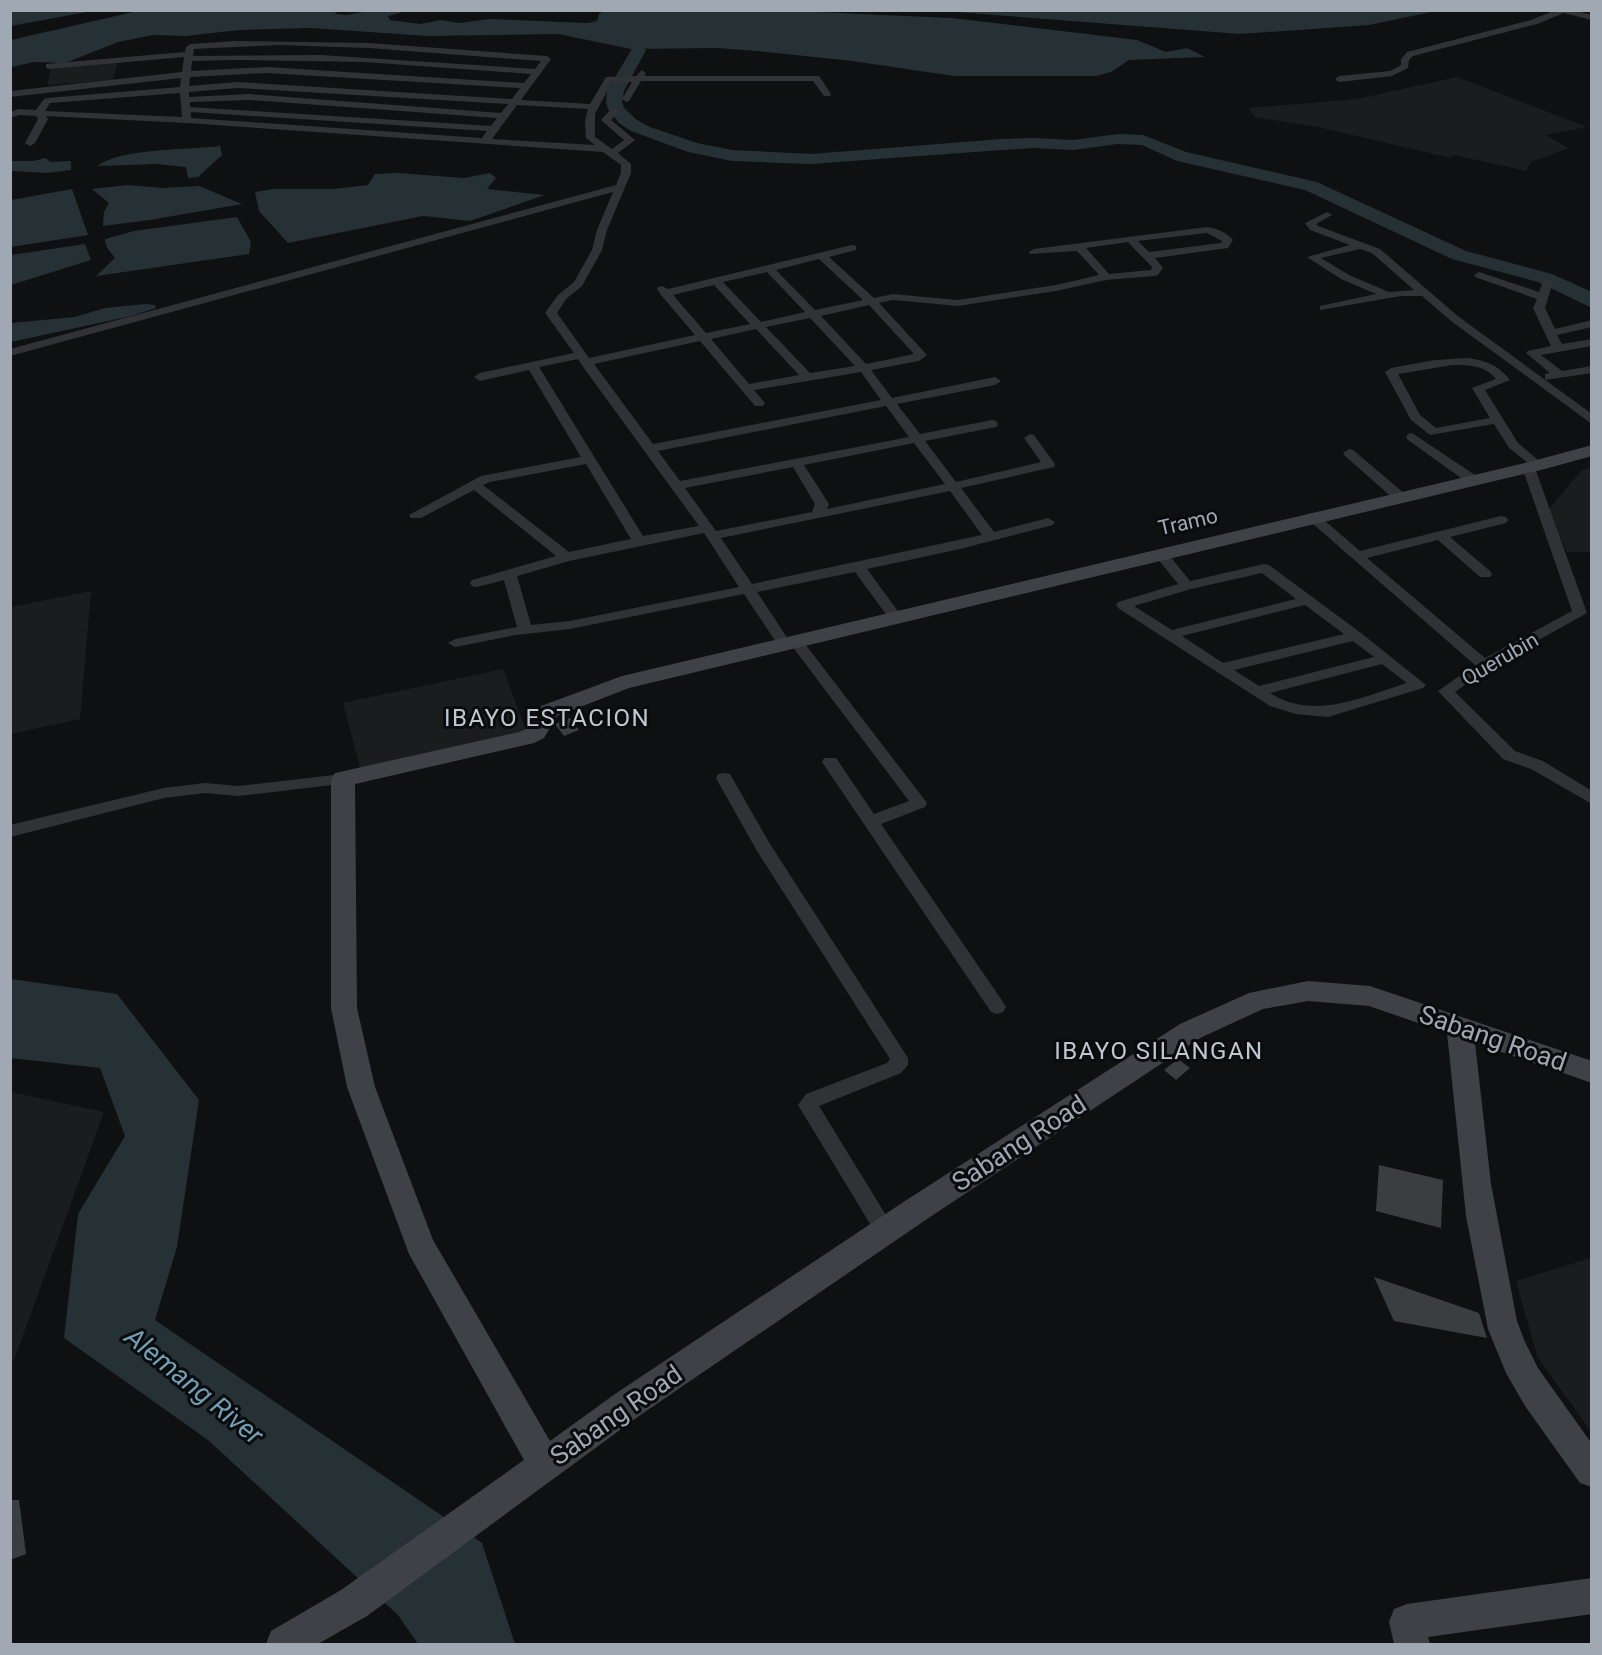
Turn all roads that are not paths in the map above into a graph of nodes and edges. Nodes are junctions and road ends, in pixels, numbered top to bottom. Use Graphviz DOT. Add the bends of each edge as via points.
graph roads {
  1 [pos="1565,11"];
  2 [pos="1592,18"];
  3 [pos="370,47"];
  4 [pos="189,57"];
  5 [pos="351,61"];
  6 [pos="49,66"];
  7 [pos="538,72"];
  8 [pos="186,73"];
  9 [pos="336,75"];
  10 [pos="637,77"];
  11 [pos="1339,79"];
  12 [pos="528,86"];
  13 [pos="184,88"];
  14 [pos="321,90"];
  15 [pos="10,94"];
  16 [pos="827,94"];
  17 [pos="420,96"];
  18 [pos="626,99"];
  19 [pos="309,102"];
  20 [pos="514,102"];
  21 [pos="184,105"];
  22 [pos="592,107"];
  23 [pos="409,110"];
  24 [pos="614,111"];
  25 [pos="39,113"];
  26 [pos="10,115"];
  27 [pos="504,116"];
  28 [pos="301,117"];
  29 [pos="187,120"];
  30 [pos="397,124"];
  31 [pos="290,128"];
  32 [pos="493,129"];
  33 [pos="386,135"];
  34 [pos="591,138"];
  35 [pos="484,141"];
  36 [pos="30,143"];
  37 [pos="570,147"];
  38 [pos="609,151"];
  39 [pos="619,187"];
  40 [pos="1327,215"];
  41 [pos="1130,239"];
  42 [pos="1361,246"];
  43 [pos="852,248"];
  44 [pos="1068,248"];
  45 [pos="1034,252"];
  46 [pos="821,255"];
  47 [pos="1146,256"];
  48 [pos="770,269"];
  49 [pos="1479,275"];
  50 [pos="1106,277"];
  51 [pos="716,281"];
  52 [pos="1548,282"];
  53 [pos="1423,293"];
  54 [pos="1387,295"];
  55 [pos="1543,297"];
  56 [pos="871,301"];
  57 [pos="1324,308"];
  58 [pos="811,313"];
  59 [pos="1592,323"];
  60 [pos="758,324"];
  61 [pos="1551,333"];
  62 [pos="701,336"];
  63 [pos="1592,342"];
  64 [pos="1558,348"];
  65 [pos="10,353"];
  66 [pos="582,358"];
  67 [pos="532,365"];
  68 [pos="863,367"];
  69 [pos="1592,369"];
  70 [pos="1560,375"];
  71 [pos="806,376"];
  72 [pos="480,377"];
  73 [pos="1536,379"];
  74 [pos="995,381"];
  75 [pos="744,388"];
  76 [pos="889,402"];
  77 [pos="759,403"];
  78 [pos="1498,420"];
  79 [pos="1592,420"];
  80 [pos="992,424"];
  81 [pos="1434,432"];
  82 [pos="1030,438"];
  83 [pos="917,439"];
  84 [pos="649,449"];
  85 [pos="1592,450"];
  86 [pos="1349,453"];
  87 [pos="590,459"];
  88 [pos="796,462"];
  89 [pos="1533,466"];
  90 [pos="1473,480"];
  91 [pos="476,486"];
  92 [pos="676,486"];
  93 [pos="952,486"];
  94 [pos="1400,497"];
  95 [pos="416,515"];
  96 [pos="818,515"];
  97 [pos="1312,517"];
  98 [pos="1501,520"];
  99 [pos="1048,522"];
  100 [pos="710,532"];
  101 [pos="1440,535"];
  102 [pos="990,536"];
  103 [pos="646,540"];
  104 [pos="1160,553"];
  105 [pos="1358,556"];
  106 [pos="566,557"];
  107 [pos="858,567"];
  108 [pos="510,573"];
  109 [pos="1485,574"];
  110 [pos="477,583"];
  111 [pos="1187,586"];
  112 [pos="747,588"];
  113 [pos="1308,600"];
  114 [pos="1586,614"];
  115 [pos="896,618"];
  116 [pos="525,630"];
  117 [pos="1170,635"];
  118 [pos="1356,636"];
  119 [pos="455,643"];
  120 [pos="791,644"];
  121 [pos="1385,660"];
  122 [pos="1484,665"];
  123 [pos="1222,668"];
  124 [pos="1418,685"];
  125 [pos="1258,691"];
  126 [pos="1446,691"];
  127 [pos="830,762"];
  128 [pos="724,778"];
  129 [pos="343,779"];
  130 [pos="1592,799"];
  131 [pos="871,822"];
  132 [pos="10,831"];
  133 [pos="997,1007"];
  134 [pos="1460,1025"];
  135 [pos="1592,1072"];
  136 [pos="885,1231"];
  137 [pos="544,1465"];
  138 [pos="1592,1471"];
  139 [pos="1592,1596"];
  140 [pos="284,1644"];
  141 [pos="1412,1644"];
  1 -- 2 [label="street"];
  1 -- 11 [label="street" via="1410,54 1405,66 1392,73"];
  3 -- 4 [label="street" via="261,41 190,47"];
  3 -- 5 [label="street"];
  3 -- 7 [label="street" via="547,59"];
  4 -- 5 [label="street"];
  4 -- 6 [label="street"];
  4 -- 8 [label="street"];
  5 -- 7 [label="street"];
  5 -- 9 [label="street"];
  7 -- 12 [label="street"];
  8 -- 9 [label="street" via="267,70"];
  8 -- 13 [label="street"];
  8 -- 15 [label="street"];
  9 -- 12 [label="street"];
  9 -- 14 [label="street"];
  10 -- 16 [label="street" via="816,78"];
  10 -- 18 [label="street"];
  10 -- 22 [label="street" via="609,79"];
  12 -- 20 [label="street"];
  13 -- 14 [label="street" via="238,85"];
  13 -- 21 [label="street"];
  13 -- 25 [label="street" via="47,101"];
  14 -- 17 [label="street"];
  14 -- 19 [label="street"];
  17 -- 20 [label="street"];
  17 -- 23 [label="street"];
  19 -- 21 [label="street" via="249,97"];
  19 -- 23 [label="street"];
  19 -- 28 [label="street"];
  20 -- 22 [label="street"];
  20 -- 27 [label="street"];
  21 -- 28 [label="street"];
  21 -- 29 [label="street"];
  22 -- 34 [label="street" via="588,126"];
  23 -- 27 [label="street"];
  23 -- 30 [label="street"];
  24 -- 38 [label="street" via="606,120 630,140"];
  25 -- 26 [label="street"];
  25 -- 29 [label="street"];
  25 -- 36 [label="street" via="43,119"];
  27 -- 32 [label="street"];
  28 -- 30 [label="street"];
  28 -- 31 [label="street"];
  29 -- 31 [label="street"];
  30 -- 32 [label="street"];
  30 -- 33 [label="street"];
  31 -- 33 [label="street"];
  32 -- 35 [label="street"];
  33 -- 35 [label="street"];
  34 -- 37 [label="street"];
  34 -- 38 [label="street"];
  35 -- 37 [label="street"];
  37 -- 38 [label="street"];
  38 -- 39 [label="street" via="626,164"];
  39 -- 65 [label="street"];
  39 -- 66 [label="street" via="597,250 580,281 561,297 551,313"];
  40 -- 42 [label="street" via="1310,223"];
  41 -- 44 [label="street"];
  41 -- 47 [label="street"];
  41 -- 47 [label="street" via="1207,230 1228,240 1224,246"];
  42 -- 53 [label="street" via="1376,251"];
  42 -- 54 [label="street" via="1312,257"];
  43 -- 46 [label="street"];
  44 -- 45 [label="street"];
  44 -- 50 [label="street" via="1083,250"];
  46 -- 48 [label="street"];
  46 -- 56 [label="street"];
  47 -- 50 [label="street" via="1158,268 1154,273"];
  48 -- 51 [label="street"];
  48 -- 58 [label="street"];
  49 -- 55 [label="street"];
  50 -- 56 [label="street" via="958,303 893,297"];
  51 -- 60 [label="street"];
  51 -- 62 [label="street" via="664,291"];
  52 -- 55 [label="street"];
  53 -- 54 [label="street"];
  53 -- 73 [label="street"];
  54 -- 57 [label="street"];
  55 -- 61 [label="street" via="1539,308"];
  56 -- 58 [label="street"];
  56 -- 68 [label="street" via="921,355"];
  58 -- 60 [label="street"];
  58 -- 68 [label="street"];
  59 -- 61 [label="street"];
  60 -- 62 [label="street"];
  60 -- 71 [label="street"];
  61 -- 64 [label="street"];
  62 -- 66 [label="street"];
  62 -- 75 [label="street"];
  63 -- 64 [label="street"];
  64 -- 70 [label="street" via="1532,352"];
  66 -- 67 [label="street"];
  66 -- 84 [label="street"];
  67 -- 72 [label="street"];
  67 -- 87 [label="street"];
  68 -- 71 [label="street"];
  68 -- 76 [label="street"];
  69 -- 70 [label="street"];
  70 -- 73 [label="street"];
  71 -- 75 [label="street"];
  73 -- 79 [label="street"];
  74 -- 76 [label="street"];
  75 -- 77 [label="street"];
  76 -- 83 [label="street"];
  76 -- 84 [label="street"];
  78 -- 81 [label="street"];
  78 -- 81 [label="street" via="1478,388 1503,382 1504,378 1484,363 1468,360 1391,372 1415,417"];
  78 -- 89 [label="street" via="1513,445"];
  80 -- 83 [label="street"];
  81 -- 90 [label="street" via="1412,437"];
  82 -- 93 [label="street" via="1049,464"];
  83 -- 88 [label="street"];
  83 -- 93 [label="street"];
  84 -- 92 [label="street"];
  85 -- 89 [label="street, Tramo"];
  86 -- 94 [label="street"];
  87 -- 91 [label="street" via="486,479"];
  87 -- 103 [label="street" via="639,541"];
  88 -- 92 [label="street"];
  88 -- 96 [label="street" via="822,504"];
  89 -- 90 [label="street, Tramo"];
  89 -- 114 [label="street, Querubin"];
  90 -- 94 [label="street, Tramo"];
  91 -- 95 [label="street"];
  91 -- 106 [label="street"];
  92 -- 100 [label="street"];
  93 -- 96 [label="street"];
  93 -- 102 [label="street"];
  94 -- 97 [label="street, Tramo"];
  96 -- 100 [label="street"];
  97 -- 104 [label="street, Tramo"];
  97 -- 105 [label="street"];
  98 -- 101 [label="street"];
  99 -- 102 [label="street"];
  100 -- 103 [label="street"];
  100 -- 112 [label="street"];
  101 -- 105 [label="street"];
  101 -- 109 [label="street"];
  102 -- 107 [label="street"];
  103 -- 106 [label="street"];
  104 -- 111 [label="street"];
  104 -- 115 [label="street, Tramo"];
  105 -- 122 [label="street"];
  106 -- 108 [label="street"];
  107 -- 112 [label="street"];
  107 -- 115 [label="street"];
  108 -- 110 [label="street"];
  108 -- 116 [label="street"];
  111 -- 113 [label="street" via="1264,568"];
  111 -- 117 [label="street" via="1123,605"];
  112 -- 116 [label="street" via="570,626"];
  112 -- 120 [label="street"];
  113 -- 117 [label="street"];
  113 -- 118 [label="street"];
  114 -- 122 [label="street, Querubin"];
  115 -- 120 [label="street, Tramo"];
  116 -- 119 [label="street"];
  117 -- 123 [label="street"];
  118 -- 121 [label="street"];
  118 -- 123 [label="street"];
  120 -- 129 [label="street, Tramo" via="599,691 549,711 536,733 526,738"];
  120 -- 131 [label="street" via="919,803"];
  121 -- 124 [label="street"];
  121 -- 125 [label="street"];
  122 -- 126 [label="street, Querubin"];
  123 -- 125 [label="street"];
  124 -- 125 [label="street" via="1328,712 1275,703"];
  124 -- 126 [label="street"];
  126 -- 130 [label="street, Querubin" via="1509,755 1537,765"];
  127 -- 131 [label="street"];
  128 -- 136 [label="street" via="763,847 899,1058 899,1065 894,1068 808,1105"];
  129 -- 132 [label="street" via="164,794"];
  129 -- 137 [label="street" via="344,1008 361,1087 420,1245"];
  131 -- 133 [label="street"];
  134 -- 135 [label="street, Sabang Road"];
  134 -- 136 [label="street, Sabang Road" via="1370,996 1308,991 1258,1000 1190,1030"];
  134 -- 138 [label="street" via="1481,1217 1509,1344 1528,1380"];
  136 -- 137 [label="street, Sabang Road"];
  137 -- 140 [label="street, Sabang Road" via="354,1603"];
  139 -- 141 [label="street" via="1407,1622"];
}
